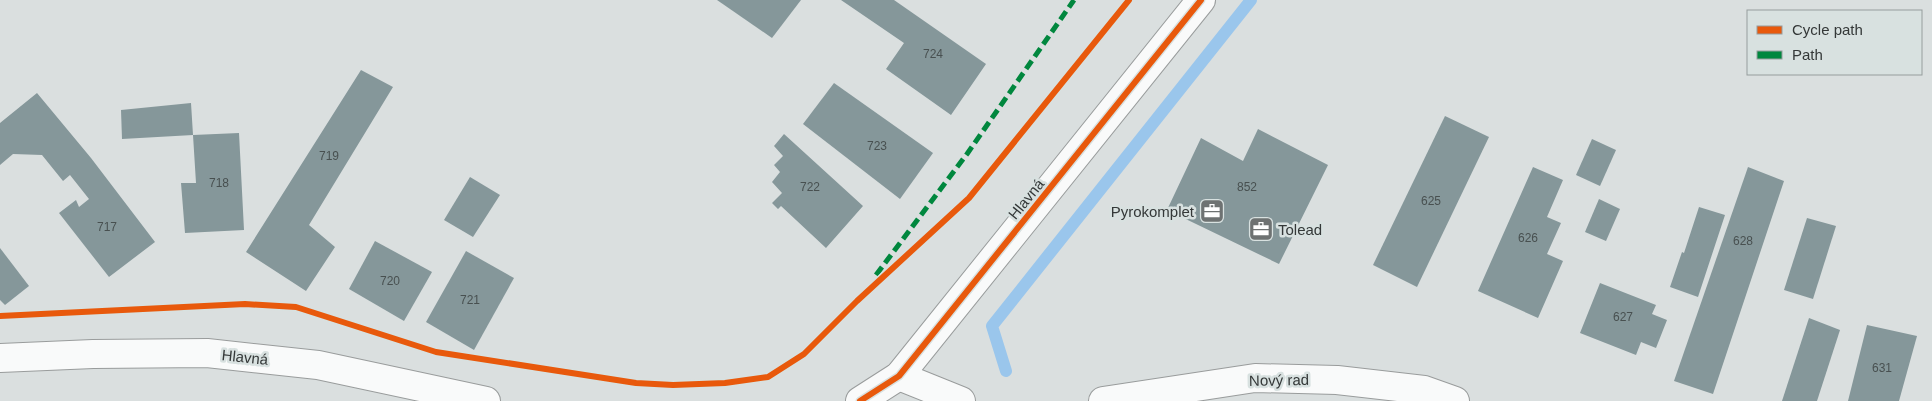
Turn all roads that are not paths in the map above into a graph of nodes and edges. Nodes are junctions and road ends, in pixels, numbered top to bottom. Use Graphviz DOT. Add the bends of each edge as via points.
graph roads {
  1 [pos="1201,0"];
  2 [pos="0,358"];
  3 [pos="900,376"];
  4 [pos="486,401"];
  5 [pos="860,401"];
  6 [pos="961,401"];
  7 [pos="1103,401"];
  8 [pos="1455,401"];
  1 -- 3 [label="street, Hlavná"];
  2 -- 4 [label="street, Hlavná" via="207,353 318,365"];
  3 -- 5 [label="street, Hlavná"];
  3 -- 6 [label="street"];
  7 -- 8 [label="street, Nový rad" via="1255,378 1337,380 1424,390"];
}
